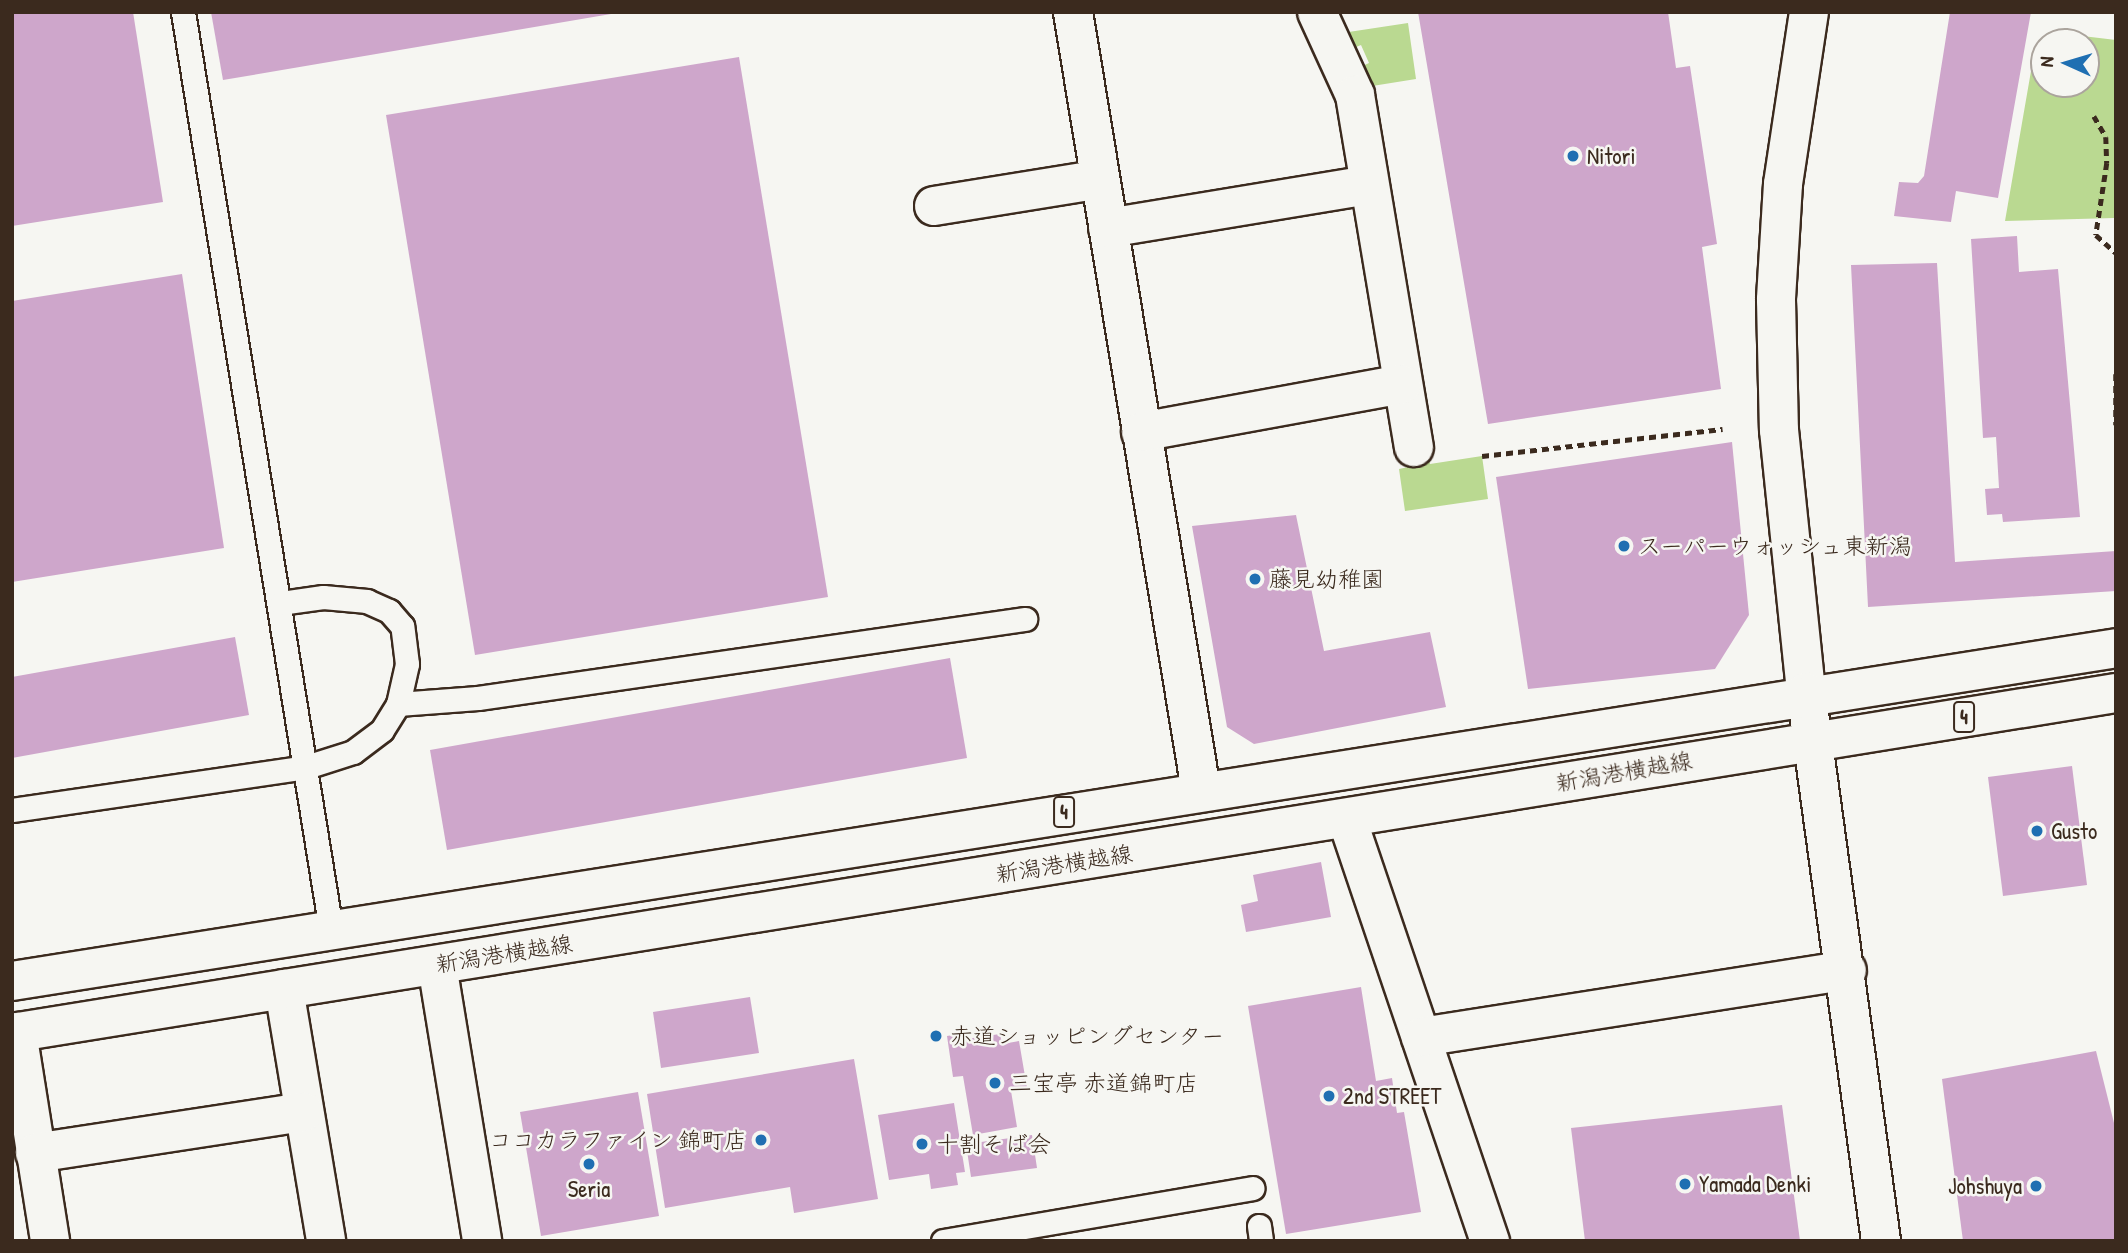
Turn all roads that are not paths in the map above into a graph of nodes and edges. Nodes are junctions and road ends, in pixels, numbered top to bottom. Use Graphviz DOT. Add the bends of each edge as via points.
graph roads {
  1 [pos="183,12"];
  2 [pos="1073,12"];
  3 [pos="1317,12"];
  4 [pos="1810,12"];
  5 [pos="1100,179"];
  6 [pos="1368,185"];
  7 [pos="934,206"];
  8 [pos="1108,229"];
  9 [pos="1402,384"];
  10 [pos="1141,432"];
  11 [pos="1414,447"];
  12 [pos="281,603"];
  13 [pos="1025,619"];
  14 [pos="2116,648"];
  15 [pos="1806,692"];
  16 [pos="2116,693"];
  17 [pos="398,704"];
  18 [pos="1813,740"];
  19 [pos="306,767"];
  20 [pos="1201,790"];
  21 [pos="12,810"];
  22 [pos="1347,819"];
  23 [pos="331,930"];
  24 [pos="437,965"];
  25 [pos="1847,970"];
  26 [pos="12,981"];
  27 [pos="284,989"];
  28 [pos="15,1032"];
  29 [pos="1421,1037"];
  30 [pos="304,1112"];
  31 [pos="35,1153"];
  32 [pos="1253,1188"];
  33 [pos="50,1241"];
  34 [pos="326,1241"];
  35 [pos="482,1241"];
  36 [pos="943,1241"];
  37 [pos="1490,1241"];
  38 [pos="1881,1241"];
  1 -- 12 [label="lane"];
  2 -- 5 [label="street"];
  3 -- 6 [label="street" via="1355,95"];
  4 -- 15 [label="street" via="1783,184 1776,300 1779,430"];
  5 -- 7 [label="street"];
  5 -- 8 [label="street"];
  6 -- 8 [label="street"];
  6 -- 9 [label="street"];
  8 -- 10 [label="street"];
  9 -- 10 [label="street"];
  9 -- 11 [label="street"];
  10 -- 20 [label="street"];
  12 -- 17 [label="lane" via="345,598 389,611 402,626 407,664"];
  12 -- 19 [label="lane"];
  13 -- 17 [label="lane" via="478,698"];
  14 -- 15 [label="street, 4"];
  15 -- 18 [label="street"];
  15 -- 20 [label="street, 4"];
  16 -- 18 [label="street, 新潟港横越線 / 4"];
  17 -- 19 [label="lane" via="382,730 353,752"];
  18 -- 22 [label="street, 新潟港横越線 / 4"];
  18 -- 25 [label="street"];
  19 -- 21 [label="lane"];
  19 -- 23 [label="lane"];
  20 -- 23 [label="street, 4"];
  22 -- 24 [label="street, 新潟港横越線 / 4"];
  22 -- 29 [label="street"];
  23 -- 26 [label="street, 4"];
  24 -- 27 [label="street, 新潟港横越線 / 4"];
  24 -- 35 [label="street"];
  25 -- 29 [label="street"];
  25 -- 38 [label="street"];
  27 -- 28 [label="street, 新潟港横越線 / 4"];
  27 -- 30 [label="street"];
  28 -- 31 [label="street"];
  29 -- 37 [label="street"];
  30 -- 31 [label="street"];
  30 -- 34 [label="street"];
  31 -- 33 [label="street"];
  32 -- 36 [label="lane"];
}
